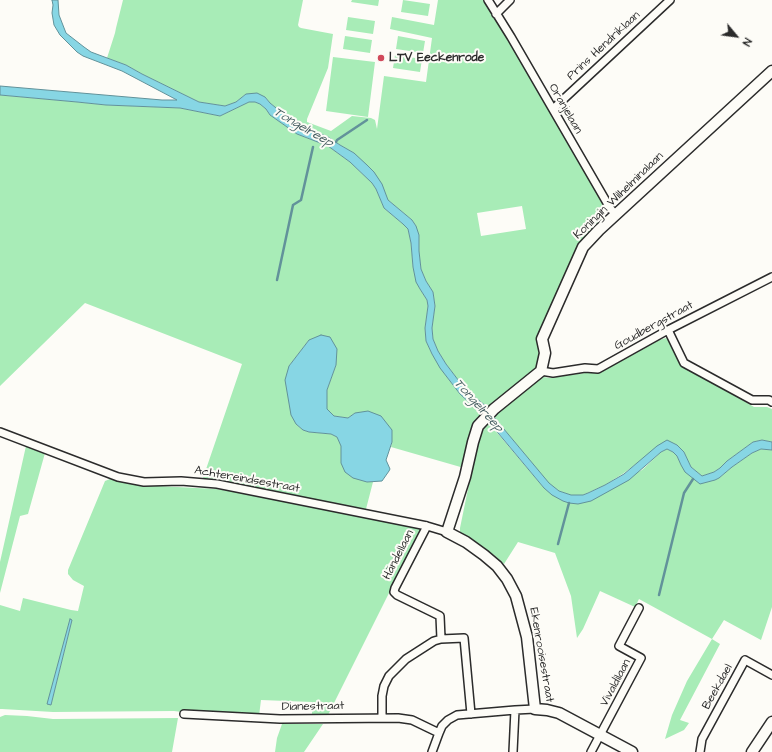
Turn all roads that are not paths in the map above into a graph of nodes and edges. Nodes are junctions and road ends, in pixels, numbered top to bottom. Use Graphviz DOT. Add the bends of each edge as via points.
graph roads {
  1 [pos="488,0"];
  2 [pos="510,0"];
  3 [pos="670,0"];
  4 [pos="496,14"];
  5 [pos="772,72"];
  6 [pos="553,109"];
  7 [pos="616,215"];
  8 [pos="772,277"];
  9 [pos="668,330"];
  10 [pos="541,371"];
  11 [pos="772,402"];
  12 [pos="0,432"];
  13 [pos="427,526"];
  14 [pos="447,532"];
  15 [pos="639,608"];
  16 [pos="441,639"];
  17 [pos="772,675"];
  18 [pos="535,709"];
  19 [pos="515,710"];
  20 [pos="184,714"];
  21 [pos="470,714"];
  22 [pos="382,717"];
  23 [pos="772,722"];
  24 [pos="439,733"];
  25 [pos="600,735"];
  26 [pos="432,752"];
  27 [pos="513,752"];
  28 [pos="591,752"];
  29 [pos="632,752"];
  30 [pos="700,752"];
  31 [pos="752,752"];
  1 -- 4 [label="street, Oranjelaan"];
  2 -- 4 [label="street"];
  3 -- 6 [label="street, Prins Hendriklaan"];
  4 -- 6 [label="street, Oranjelaan"];
  5 -- 7 [label="street, Koningin Wilhelminalaan"];
  6 -- 7 [label="street, Oranjelaan"];
  7 -- 10 [label="street, Koningin Wilhelminalaan" via="583,246 542,339 545,353"];
  8 -- 9 [label="street, Goudbergstraat"];
  9 -- 10 [label="street, Goudbergstraat" via="598,369 585,368 553,373"];
  9 -- 11 [label="street" via="684,363 752,400"];
  10 -- 14 [label="street" via="494,409 478,426"];
  12 -- 13 [label="street, Achtereindsestraat" via="118,478 144,482 181,481 217,484"];
  13 -- 14 [label="street, Achtereindsestraat"];
  13 -- 16 [label="street, Händellaan" via="394,592 440,616"];
  14 -- 18 [label="street, Ekenrooisestraat" via="466,542 497,566 516,596 527,637"];
  15 -- 25 [label="street, Vivaldilaan" via="619,646 641,658"];
  16 -- 21 [label="street" via="464,638"];
  16 -- 22 [label="street" via="406,659 389,676 382,696"];
  17 -- 30 [label="street, Beekdael" via="745,660 702,739"];
  18 -- 19 [label="street"];
  18 -- 25 [label="street, Ekenrooisestraat" via="558,713"];
  19 -- 21 [label="street"];
  19 -- 27 [label="street"];
  20 -- 22 [label="street, Dianestraat" via="280,719"];
  21 -- 24 [label="street" via="448,720"];
  22 -- 24 [label="street, Dianestraat" via="412,720"];
  23 -- 31 [label="street"];
  24 -- 26 [label="street"];
  25 -- 28 [label="street"];
  25 -- 29 [label="street, Ekenrooisestraat"];
}
